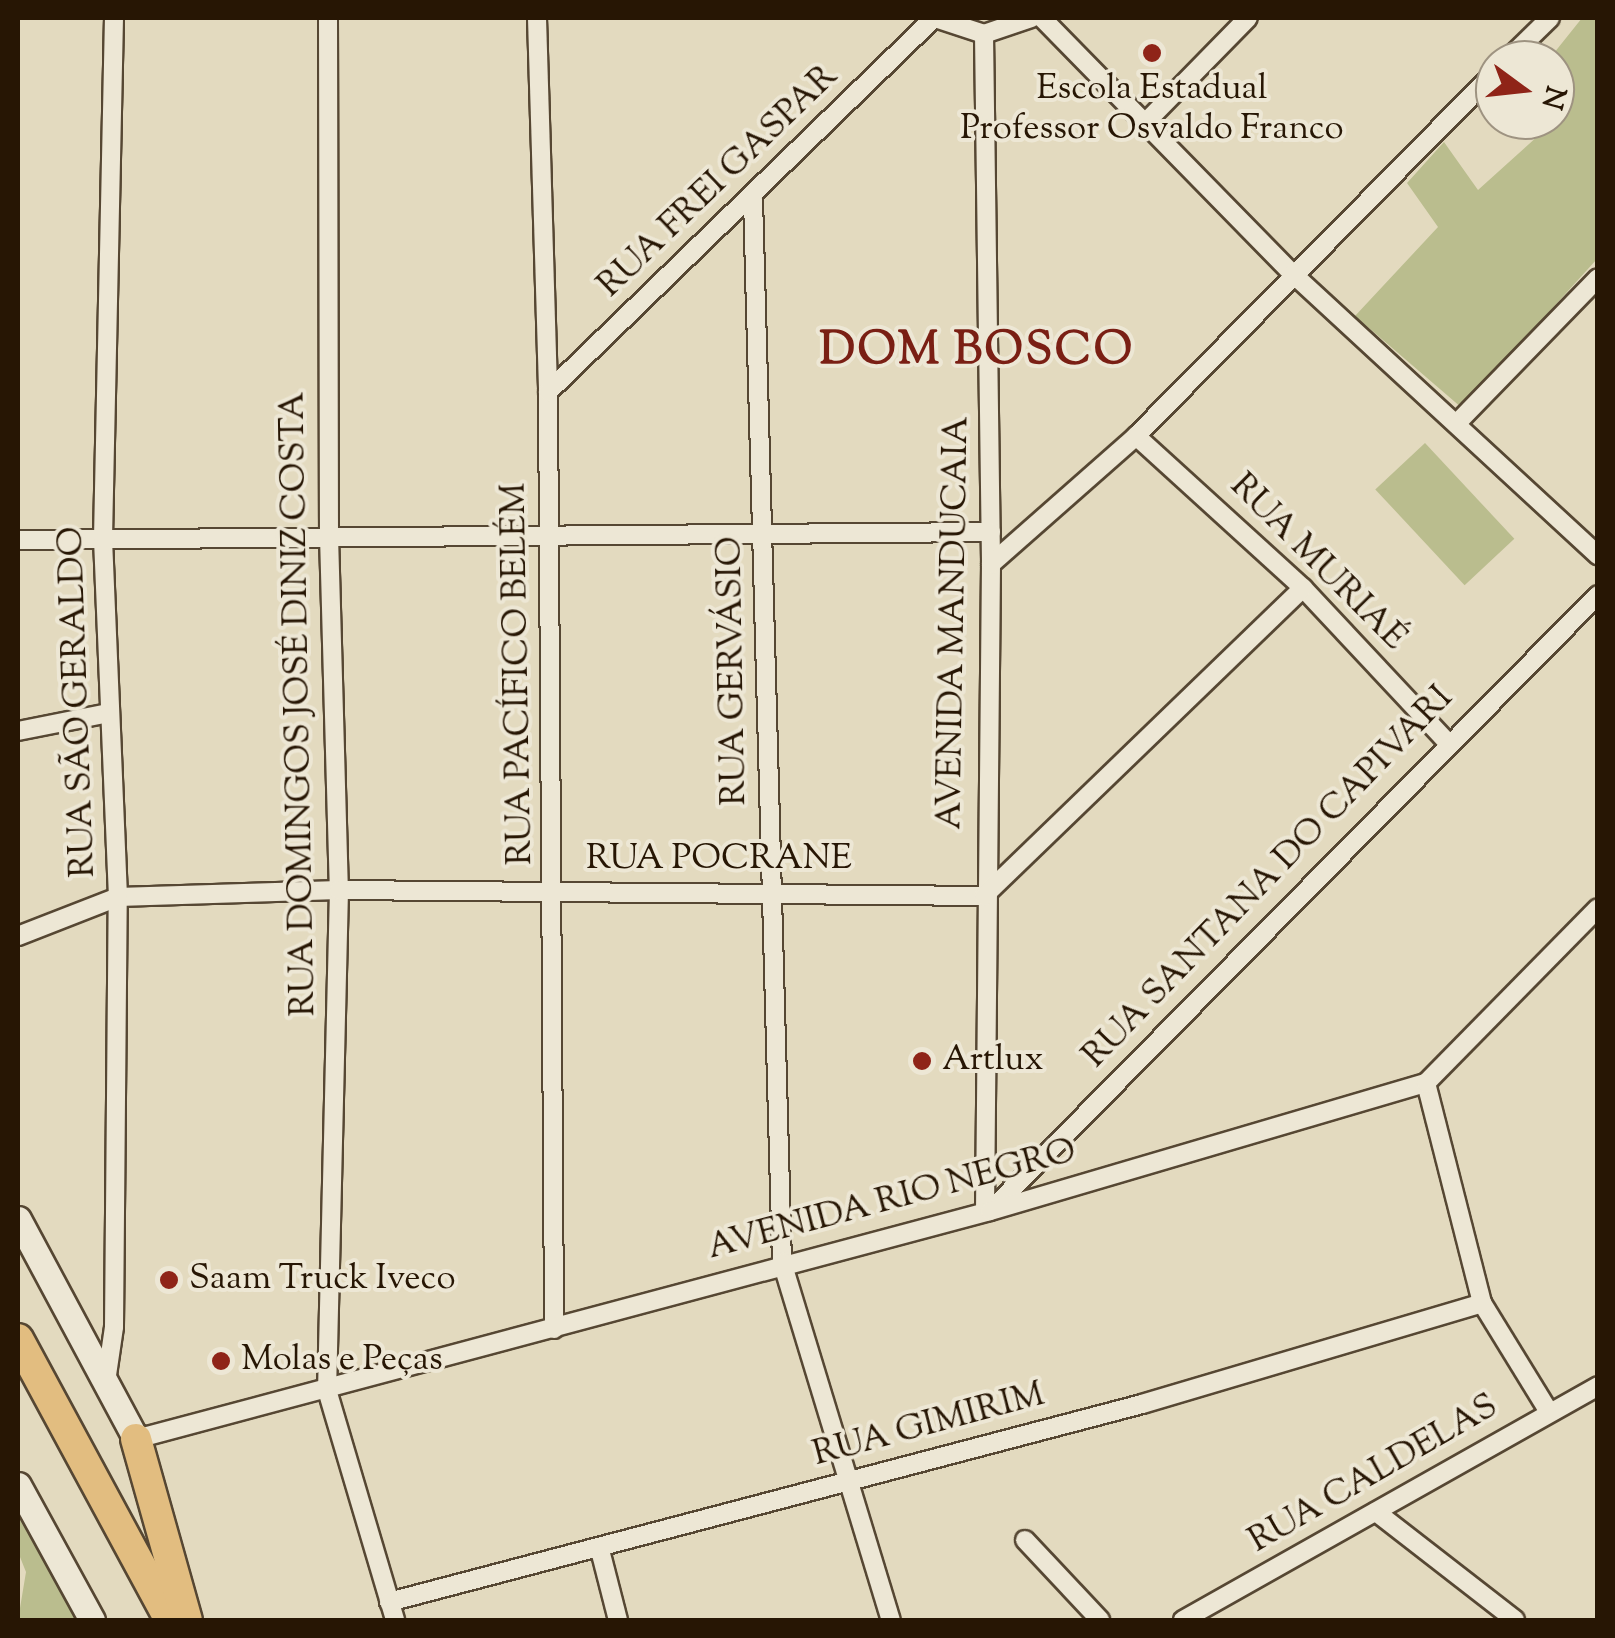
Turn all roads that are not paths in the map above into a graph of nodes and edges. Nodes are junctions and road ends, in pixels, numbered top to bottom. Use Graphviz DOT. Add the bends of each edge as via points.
graph roads {
  1 [pos="114,18"];
  2 [pos="328,18"];
  3 [pos="536,18"];
  4 [pos="935,18"];
  5 [pos="1032,18"];
  6 [pos="1042,18"];
  7 [pos="1248,18"];
  8 [pos="1550,18"];
  9 [pos="984,34"];
  10 [pos="1528,40"];
  11 [pos="1475,92"];
  12 [pos="1146,121"];
  13 [pos="753,200"];
  14 [pos="1294,274"];
  15 [pos="1598,278"];
  16 [pos="548,392"];
  17 [pos="1459,421"];
  18 [pos="1136,436"];
  19 [pos="548,532"];
  20 [pos="764,532"];
  21 [pos="991,532"];
  22 [pos="329,536"];
  23 [pos="104,538"];
  24 [pos="18,540"];
  25 [pos="1598,555"];
  26 [pos="991,564"];
  27 [pos="1303,588"];
  28 [pos="1598,595"];
  29 [pos="109,713"];
  30 [pos="18,731"];
  31 [pos="1446,741"];
  32 [pos="339,890"];
  33 [pos="554,892"];
  34 [pos="770,892"];
  35 [pos="118,896"];
  36 [pos="984,896"];
  37 [pos="1598,908"];
  38 [pos="18,936"];
  39 [pos="1426,1084"];
  40 [pos="987,1212"];
  41 [pos="18,1219"];
  42 [pos="782,1262"];
  43 [pos="1482,1304"];
  44 [pos="554,1329"];
  45 [pos="18,1339"];
  46 [pos="106,1382"];
  47 [pos="1598,1386"];
  48 [pos="327,1390"];
  49 [pos="1550,1412"];
  50 [pos="136,1439"];
  51 [pos="848,1480"];
  52 [pos="18,1485"];
  53 [pos="1376,1512"];
  54 [pos="1026,1540"];
  55 [pos="600,1550"];
  56 [pos="389,1602"];
  57 [pos="92,1620"];
  58 [pos="170,1620"];
  59 [pos="188,1620"];
  60 [pos="394,1620"];
  61 [pos="618,1620"];
  62 [pos="892,1620"];
  63 [pos="1100,1620"];
  64 [pos="1182,1620"];
  65 [pos="1515,1620"];
  1 -- 23 [label="street, RUA SÃO GERALDO"];
  2 -- 22 [label="street, RUA DOMINGOS JOSÉ DINIZ COSTA"];
  3 -- 16 [label="street, RUA PACÍFICO BELÉM"];
  4 -- 9 [label="street"];
  4 -- 13 [label="street, RUA FREI GASPAR"];
  5 -- 9 [label="street"];
  6 -- 12 [label="street"];
  7 -- 12 [label="street"];
  8 -- 10 [label="street"];
  9 -- 21 [label="street, AVENIDA MANDUCAIA"];
  11 -- 14 [label="street"];
  12 -- 14 [label="street"];
  13 -- 16 [label="street, RUA FREI GASPAR"];
  13 -- 20 [label="street, RUA GERVÁSIO"];
  14 -- 17 [label="street"];
  14 -- 18 [label="street"];
  15 -- 17 [label="street"];
  16 -- 19 [label="street, RUA PACÍFICO BELÉM"];
  17 -- 25 [label="street"];
  18 -- 26 [label="street"];
  18 -- 27 [label="street, RUA MURIAÉ"];
  19 -- 20 [label="street"];
  19 -- 22 [label="street"];
  19 -- 33 [label="street, RUA PACÍFICO BELÉM"];
  20 -- 21 [label="street"];
  20 -- 34 [label="street, RUA GERVÁSIO"];
  21 -- 26 [label="street, AVENIDA MANDUCAIA"];
  22 -- 23 [label="street"];
  22 -- 32 [label="street, RUA DOMINGOS JOSÉ DINIZ COSTA"];
  23 -- 24 [label="street"];
  23 -- 29 [label="street, RUA SÃO GERALDO"];
  26 -- 36 [label="street, AVENIDA MANDUCAIA"];
  27 -- 31 [label="street, RUA MURIAÉ"];
  27 -- 36 [label="street"];
  28 -- 31 [label="street, RUA SANTANA DO CAPIVARI"];
  29 -- 30 [label="street"];
  29 -- 35 [label="street, RUA SÃO GERALDO"];
  31 -- 40 [label="street, RUA SANTANA DO CAPIVARI"];
  32 -- 33 [label="street, RUA POCRANE"];
  32 -- 35 [label="street, RUA POCRANE"];
  32 -- 48 [label="street, RUA DOMINGOS JOSÉ DINIZ COSTA"];
  33 -- 34 [label="street, RUA POCRANE"];
  33 -- 44 [label="street, RUA PACÍFICO BELÉM"];
  34 -- 36 [label="street, RUA POCRANE"];
  34 -- 42 [label="street, RUA GERVÁSIO"];
  35 -- 38 [label="street, RUA POCRANE"];
  35 -- 46 [label="street, RUA SÃO GERALDO" via="114,1327"];
  36 -- 40 [label="street, AVENIDA MANDUCAIA"];
  37 -- 39 [label="street, AVENIDA RIO NEGRO"];
  39 -- 40 [label="street, AVENIDA RIO NEGRO"];
  39 -- 43 [label="street"];
  40 -- 42 [label="street, AVENIDA RIO NEGRO"];
  41 -- 46 [label="main road"];
  42 -- 44 [label="street, AVENIDA RIO NEGRO"];
  42 -- 51 [label="street, RUA GERVÁSIO"];
  43 -- 49 [label="street"];
  43 -- 51 [label="street, RUA GIMIRIM" via="1142,1404"];
  44 -- 48 [label="street, AVENIDA RIO NEGRO"];
  45 -- 58 [label="highway"];
  46 -- 50 [label="main road"];
  47 -- 49 [label="street, RUA CALDELAS"];
  48 -- 50 [label="street, AVENIDA RIO NEGRO"];
  48 -- 56 [label="street, RUA DOMINGOS JOSÉ DINIZ COSTA"];
  49 -- 53 [label="street, RUA CALDELAS"];
  50 -- 59 [label="highway"];
  51 -- 55 [label="street, RUA GIMIRIM"];
  51 -- 62 [label="street, RUA GERVÁSIO"];
  52 -- 57 [label="main road"];
  53 -- 64 [label="street, RUA CALDELAS"];
  53 -- 65 [label="street"];
  54 -- 63 [label="street"];
  55 -- 56 [label="street, RUA GIMIRIM"];
  55 -- 61 [label="street"];
  56 -- 60 [label="street, RUA DOMINGOS JOSÉ DINIZ COSTA"];
}
